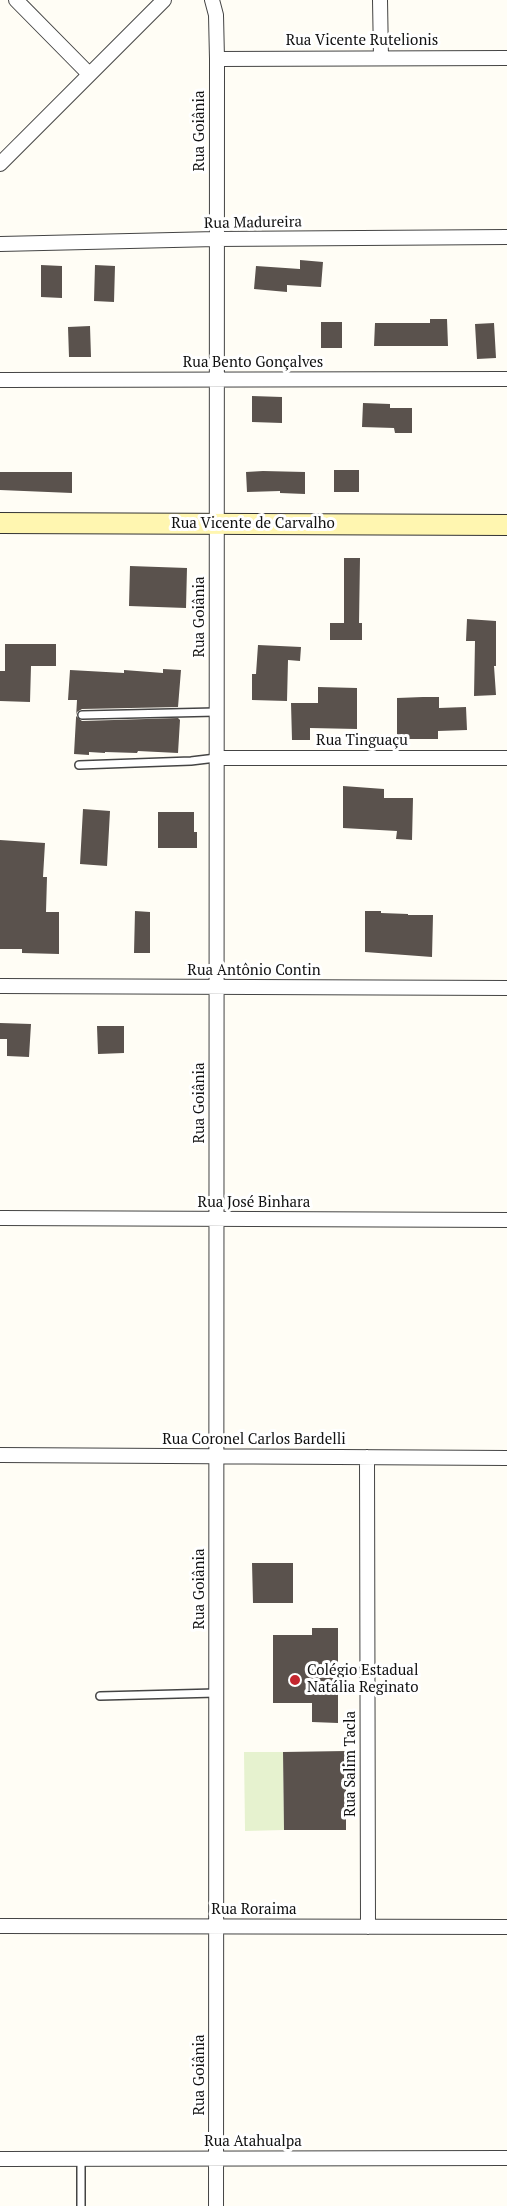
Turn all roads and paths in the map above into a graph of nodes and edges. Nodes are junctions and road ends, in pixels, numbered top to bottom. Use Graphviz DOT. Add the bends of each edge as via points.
graph roads {
  1 [pos="16,0"];
  2 [pos="164,0"];
  3 [pos="212,0"];
  4 [pos="380,0"];
  5 [pos="381,57"];
  6 [pos="507,58"];
  7 [pos="217,59"];
  8 [pos="89,74"];
  9 [pos="0,164"];
  10 [pos="507,237"];
  11 [pos="216,239"];
  12 [pos="0,244"];
  13 [pos="216,379"];
  14 [pos="507,379"];
  15 [pos="0,380"];
  16 [pos="0,523"];
  17 [pos="216,524"];
  18 [pos="507,525"];
  19 [pos="216,712"];
  20 [pos="82,715"];
  21 [pos="216,758"];
  22 [pos="507,758"];
  23 [pos="79,765"];
  24 [pos="0,986"];
  25 [pos="216,987"];
  26 [pos="507,988"];
  27 [pos="0,1218"];
  28 [pos="216,1219"];
  29 [pos="507,1220"];
  30 [pos="0,1455"];
  31 [pos="217,1456"];
  32 [pos="367,1457"];
  33 [pos="507,1458"];
  34 [pos="216,1693"];
  35 [pos="100,1696"];
  36 [pos="0,1926"];
  37 [pos="216,1927"];
  38 [pos="368,1927"];
  39 [pos="507,1927"];
  40 [pos="507,2158"];
  41 [pos="0,2159"];
  42 [pos="81,2159"];
  43 [pos="216,2159"];
  44 [pos="81,2206"];
  45 [pos="216,2206"];
  1 -- 8 [label="street"];
  2 -- 8 [label="street"];
  3 -- 7 [label="street, Rua Goiânia"];
  4 -- 5 [label="street"];
  5 -- 6 [label="street, Rua Vicente Rutelionis"];
  5 -- 7 [label="street, Rua Vicente Rutelionis"];
  7 -- 11 [label="street, Rua Goiânia"];
  8 -- 9 [label="street"];
  10 -- 11 [label="street, Rua Madureira"];
  11 -- 12 [label="street, Rua Madureira"];
  11 -- 13 [label="street, Rua Goiânia"];
  13 -- 14 [label="street, Rua Bento Gonçalves"];
  13 -- 15 [label="street, Rua Bento Gonçalves"];
  13 -- 17 [label="street, Rua Goiânia"];
  16 -- 17 [label="main road, Rua Vicente de Carvalho"];
  17 -- 18 [label="main road, Rua Vicente de Carvalho"];
  17 -- 19 [label="street, Rua Goiânia"];
  19 -- 20 [label="lane"];
  19 -- 21 [label="street, Rua Goiânia"];
  21 -- 22 [label="street, Rua Tinguaçu"];
  21 -- 23 [label="lane"];
  21 -- 25 [label="street, Rua Goiânia"];
  24 -- 25 [label="street, Rua Antônio Contin"];
  25 -- 26 [label="street, Rua Antônio Contin"];
  25 -- 28 [label="street, Rua Goiânia"];
  27 -- 28 [label="street, Rua José Binhara"];
  28 -- 29 [label="street, Rua José Binhara"];
  28 -- 31 [label="street, Rua Goiânia"];
  30 -- 31 [label="street, Rua Coronel Carlos Bardelli"];
  31 -- 32 [label="street, Rua Coronel Carlos Bardelli"];
  31 -- 34 [label="street, Rua Goiânia"];
  32 -- 33 [label="street, Rua Coronel Carlos Bardelli"];
  32 -- 38 [label="street, Rua Salim Tacla"];
  34 -- 35 [label="lane"];
  34 -- 37 [label="street, Rua Goiânia"];
  36 -- 37 [label="street, Rua Roraima"];
  37 -- 38 [label="street, Rua Roraima"];
  37 -- 43 [label="street, Rua Goiânia"];
  38 -- 39 [label="street, Rua Roraima"];
  40 -- 43 [label="street, Rua Atahualpa"];
  41 -- 42 [label="street, Rua Atahualpa"];
  42 -- 43 [label="street, Rua Atahualpa"];
  42 -- 44 [label="lane"];
  43 -- 45 [label="street, Rua Goiânia"];
}
